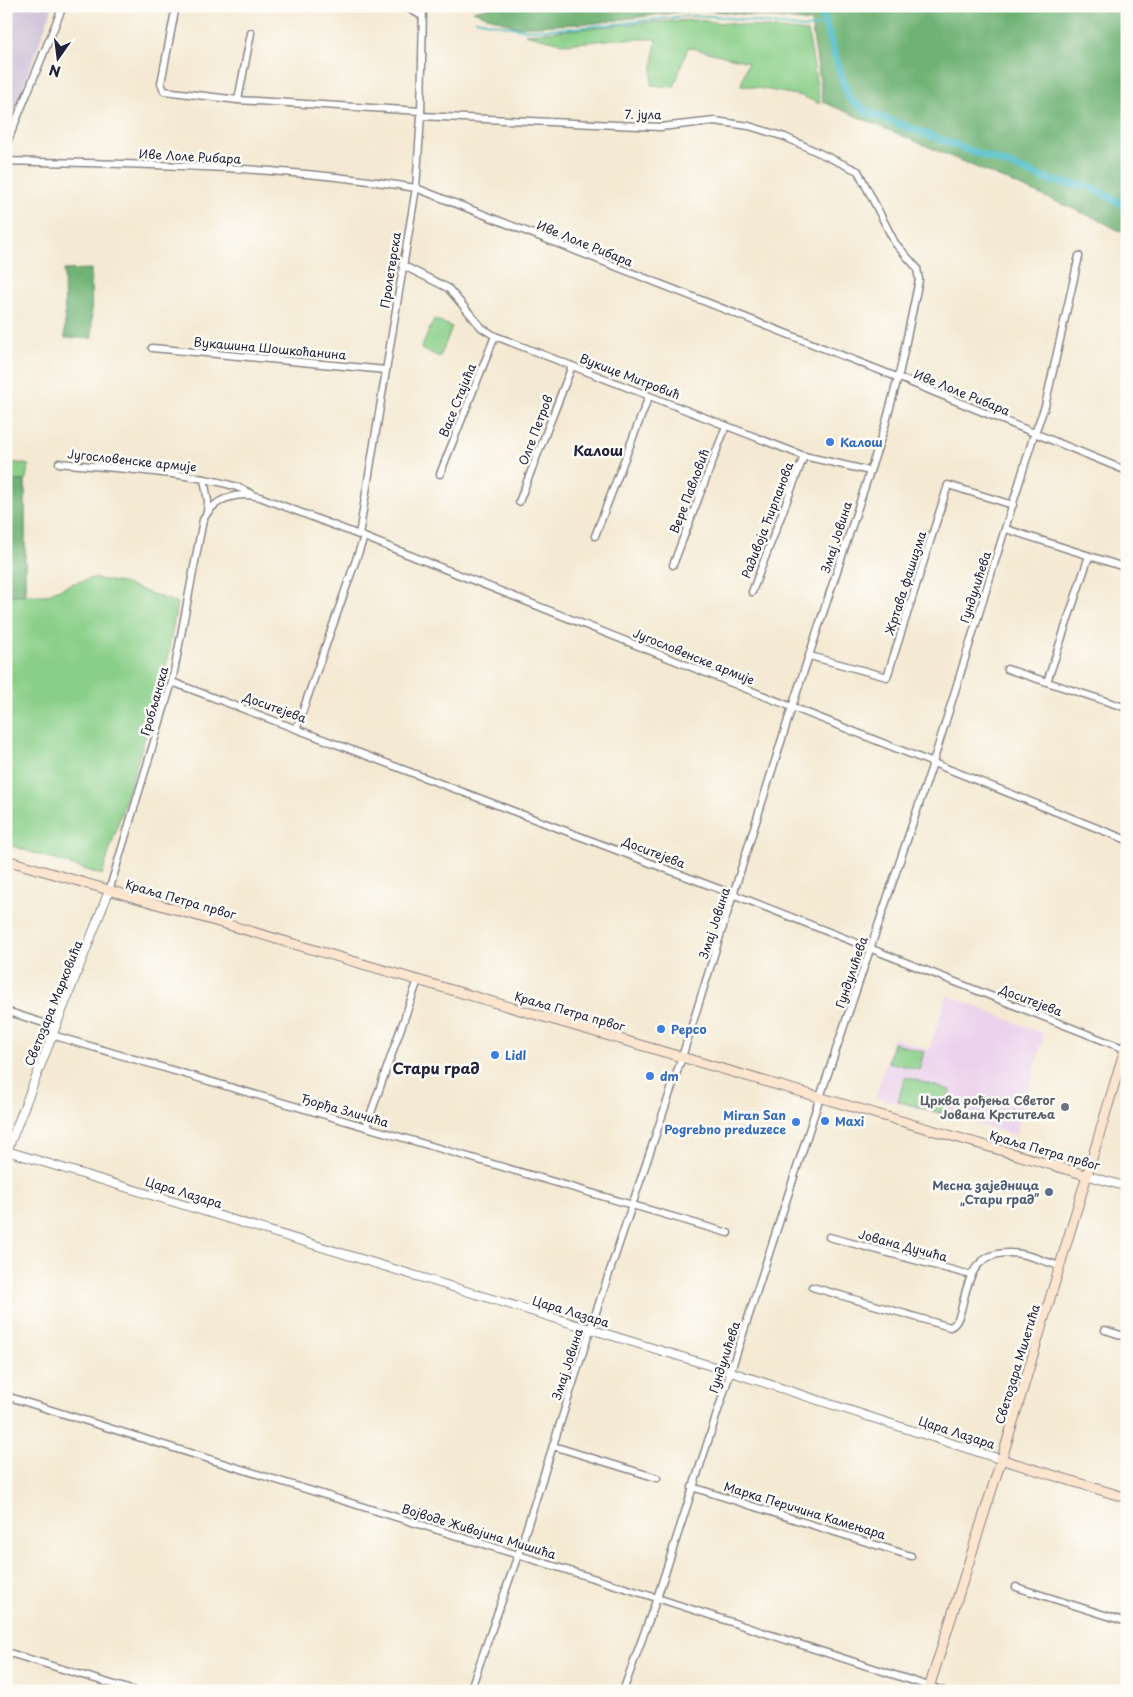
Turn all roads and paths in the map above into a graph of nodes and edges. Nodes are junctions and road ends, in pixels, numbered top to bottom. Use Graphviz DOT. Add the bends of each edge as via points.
graph roads {
  1 [pos="62,6"];
  2 [pos="176,6"];
  3 [pos="404,6"];
  4 [pos="423,6"];
  5 [pos="422,16"];
  6 [pos="251,33"];
  7 [pos="238,100"];
  8 [pos="421,114"];
  9 [pos="6,145"];
  10 [pos="6,161"];
  11 [pos="855,169"];
  12 [pos="416,188"];
  13 [pos="1080,256"];
  14 [pos="402,265"];
  15 [pos="495,336"];
  16 [pos="152,348"];
  17 [pos="572,366"];
  18 [pos="386,370"];
  19 [pos="898,378"];
  20 [pos="649,396"];
  21 [pos="726,426"];
  22 [pos="1035,434"];
  23 [pos="804,456"];
  24 [pos="58,463"];
  25 [pos="870,471"];
  26 [pos="1127,471"];
  27 [pos="440,474"];
  28 [pos="204,479"];
  29 [pos="252,495"];
  30 [pos="519,502"];
  31 [pos="1013,505"];
  32 [pos="207,514"];
  33 [pos="1006,529"];
  34 [pos="362,536"];
  35 [pos="595,536"];
  36 [pos="1089,556"];
  37 [pos="673,565"];
  38 [pos="1127,568"];
  39 [pos="752,592"];
  40 [pos="810,656"];
  41 [pos="1007,669"];
  42 [pos="172,682"];
  43 [pos="1047,682"];
  44 [pos="792,707"];
  45 [pos="1127,708"];
  46 [pos="298,727"];
  47 [pos="933,762"];
  48 [pos="1127,840"];
  49 [pos="6,860"];
  50 [pos="109,891"];
  51 [pos="735,895"];
  52 [pos="871,948"];
  53 [pos="418,980"];
  54 [pos="6,1011"];
  55 [pos="56,1026"];
  56 [pos="52,1035"];
  57 [pos="1126,1046"];
  58 [pos="682,1057"];
  59 [pos="820,1097"];
  60 [pos="366,1128"];
  61 [pos="6,1151"];
  62 [pos="1086,1175"];
  63 [pos="1127,1187"];
  64 [pos="632,1204"];
  65 [pos="728,1233"];
  66 [pos="828,1237"];
  67 [pos="1060,1266"];
  68 [pos="971,1275"];
  69 [pos="812,1287"];
  70 [pos="590,1330"];
  71 [pos="1105,1330"];
  72 [pos="1127,1337"];
  73 [pos="731,1372"];
  74 [pos="6,1396"];
  75 [pos="553,1446"];
  76 [pos="1000,1459"];
  77 [pos="656,1478"];
  78 [pos="692,1487"];
  79 [pos="1127,1498"];
  80 [pos="518,1555"];
  81 [pos="911,1556"];
  82 [pos="1016,1587"];
  83 [pos="657,1598"];
  84 [pos="1127,1622"];
  85 [pos="6,1652"];
  86 [pos="929,1688"];
  87 [pos="135,1691"];
  88 [pos="470,1691"];
  89 [pos="623,1691"];
  90 [pos="944,1691"];
  1 -- 9 [label="street"];
  2 -- 7 [label="street, 7. јула" via="160,83 162,89"];
  3 -- 5 [label="street"];
  4 -- 5 [label="street, Пролетерска"];
  5 -- 8 [label="street, Пролетерска"];
  6 -- 7 [label="street"];
  7 -- 8 [label="street, 7. јула"];
  8 -- 11 [label="street, 7. јула" via="660,127 723,122 785,137"];
  8 -- 12 [label="street, Пролетерска"];
  10 -- 12 [label="street, Иве Лоле Рибара" via="178,166 364,179"];
  11 -- 19 [label="street, Змај Јовина" via="862,176 895,243 918,272 919,284"];
  12 -- 14 [label="street, Пролетерска"];
  12 -- 19 [label="street, Иве Лоле Рибара"];
  13 -- 22 [label="street, Гундулићева" via="1045,406"];
  14 -- 15 [label="street, Вукице Митровић" via="448,288 482,328"];
  14 -- 18 [label="street, Пролетерска"];
  15 -- 17 [label="street, Вукице Митровић"];
  15 -- 27 [label="street, Васе Стајића"];
  16 -- 18 [label="street, Вукашина Шошкоћанина"];
  17 -- 20 [label="street, Вукице Митровић"];
  17 -- 30 [label="street, Олге Петров"];
  18 -- 34 [label="street, Пролетерска"];
  19 -- 22 [label="street, Иве Лоле Рибара"];
  19 -- 25 [label="street, Змај Јовина"];
  20 -- 21 [label="street, Вукице Митровић"];
  20 -- 35 [label="street"];
  21 -- 23 [label="street, Вукице Митровић"];
  21 -- 37 [label="street, Вере Павловић"];
  22 -- 26 [label="street, Иве Лоле Рибара"];
  22 -- 31 [label="street, Гундулићева"];
  23 -- 25 [label="street, Вукице Митровић"];
  23 -- 39 [label="street, Радивоја Ћирпанова"];
  24 -- 28 [label="street, Југословенске армије"];
  25 -- 40 [label="street, Змај Јовина"];
  28 -- 29 [label="street, Југословенске армије" via="235,485"];
  28 -- 32 [label="street, Југословенске армије"];
  29 -- 32 [label="street, Југословенске армије" via="221,500"];
  29 -- 34 [label="street, Југословенске армије"];
  31 -- 33 [label="street, Гундулићева"];
  31 -- 40 [label="street, Жртава фашизма" via="948,484 887,678"];
  32 -- 42 [label="street, Гробљанска" via="201,529"];
  33 -- 36 [label="street"];
  33 -- 47 [label="street, Гундулићева"];
  34 -- 44 [label="street, Југословенске армије"];
  34 -- 46 [label="street, Пролетерска"];
  36 -- 38 [label="street"];
  36 -- 43 [label="street"];
  40 -- 44 [label="street, Змај Јовина"];
  41 -- 43 [label="street"];
  42 -- 46 [label="street, Доситејева"];
  42 -- 50 [label="street, Гробљанска"];
  43 -- 45 [label="street"];
  44 -- 47 [label="street, Југословенске армије"];
  44 -- 51 [label="street, Змај Јовина"];
  46 -- 51 [label="street, Доситејева"];
  47 -- 48 [label="street, Југословенске армије"];
  47 -- 52 [label="street, Гундулићева"];
  49 -- 50 [label="main road, Краља Петра првог"];
  50 -- 53 [label="main road, Краља Петра првог"];
  50 -- 55 [label="street, Светозара Марковића"];
  51 -- 52 [label="street, Доситејева"];
  51 -- 58 [label="street, Змај Јовина"];
  52 -- 57 [label="street, Доситејева"];
  52 -- 59 [label="street, Гундулићева"];
  53 -- 58 [label="main road, Краља Петра првог"];
  53 -- 60 [label="street"];
  54 -- 55 [label="street"];
  55 -- 56 [label="street, Светозара Марковића"];
  56 -- 60 [label="street, Ђорђа Зличића"];
  56 -- 61 [label="street, Светозара Марковића"];
  57 -- 62 [label="main road, Светозара Милетића"];
  58 -- 59 [label="main road, Краља Петра првог"];
  58 -- 64 [label="street, Змај Јовина"];
  59 -- 62 [label="main road, Краља Петра првог"];
  59 -- 73 [label="street, Гундулићева"];
  60 -- 64 [label="street, Ђорђа Зличића"];
  61 -- 70 [label="street, Цара Лазара"];
  62 -- 63 [label="street, Краља Петра првог"];
  62 -- 67 [label="main road, Светозара Милетића"];
  64 -- 65 [label="street, Ђорђа Зличића"];
  64 -- 70 [label="street, Змај Јовина"];
  66 -- 68 [label="street, Јована Дучића"];
  67 -- 68 [label="street" via="1005,1253 984,1260"];
  67 -- 76 [label="main road, Светозара Милетића"];
  68 -- 69 [label="street" via="957,1320 950,1327"];
  70 -- 73 [label="street, Цара Лазара"];
  70 -- 75 [label="street, Змај Јовина"];
  71 -- 72 [label="street"];
  73 -- 76 [label="street, Цара Лазара"];
  73 -- 78 [label="street, Гундулићева"];
  74 -- 80 [label="street, Војводе Живојина Мишића"];
  75 -- 77 [label="street"];
  75 -- 80 [label="street, Змај Јовина"];
  76 -- 79 [label="main road, Цара Лазара"];
  76 -- 86 [label="main road, Светозара Милетића"];
  78 -- 81 [label="street, Марка Перичина Камењара"];
  78 -- 83 [label="street, Гундулићева"];
  80 -- 83 [label="street, Војводе Живојина Мишића"];
  80 -- 88 [label="street, Змај Јовина"];
  82 -- 84 [label="street"];
  83 -- 86 [label="street, Војводе Живојина Мишића"];
  83 -- 89 [label="street, Гундулићева"];
  85 -- 87 [label="street"];
  86 -- 90 [label="street, Војводе Живојина Мишића"];
}
